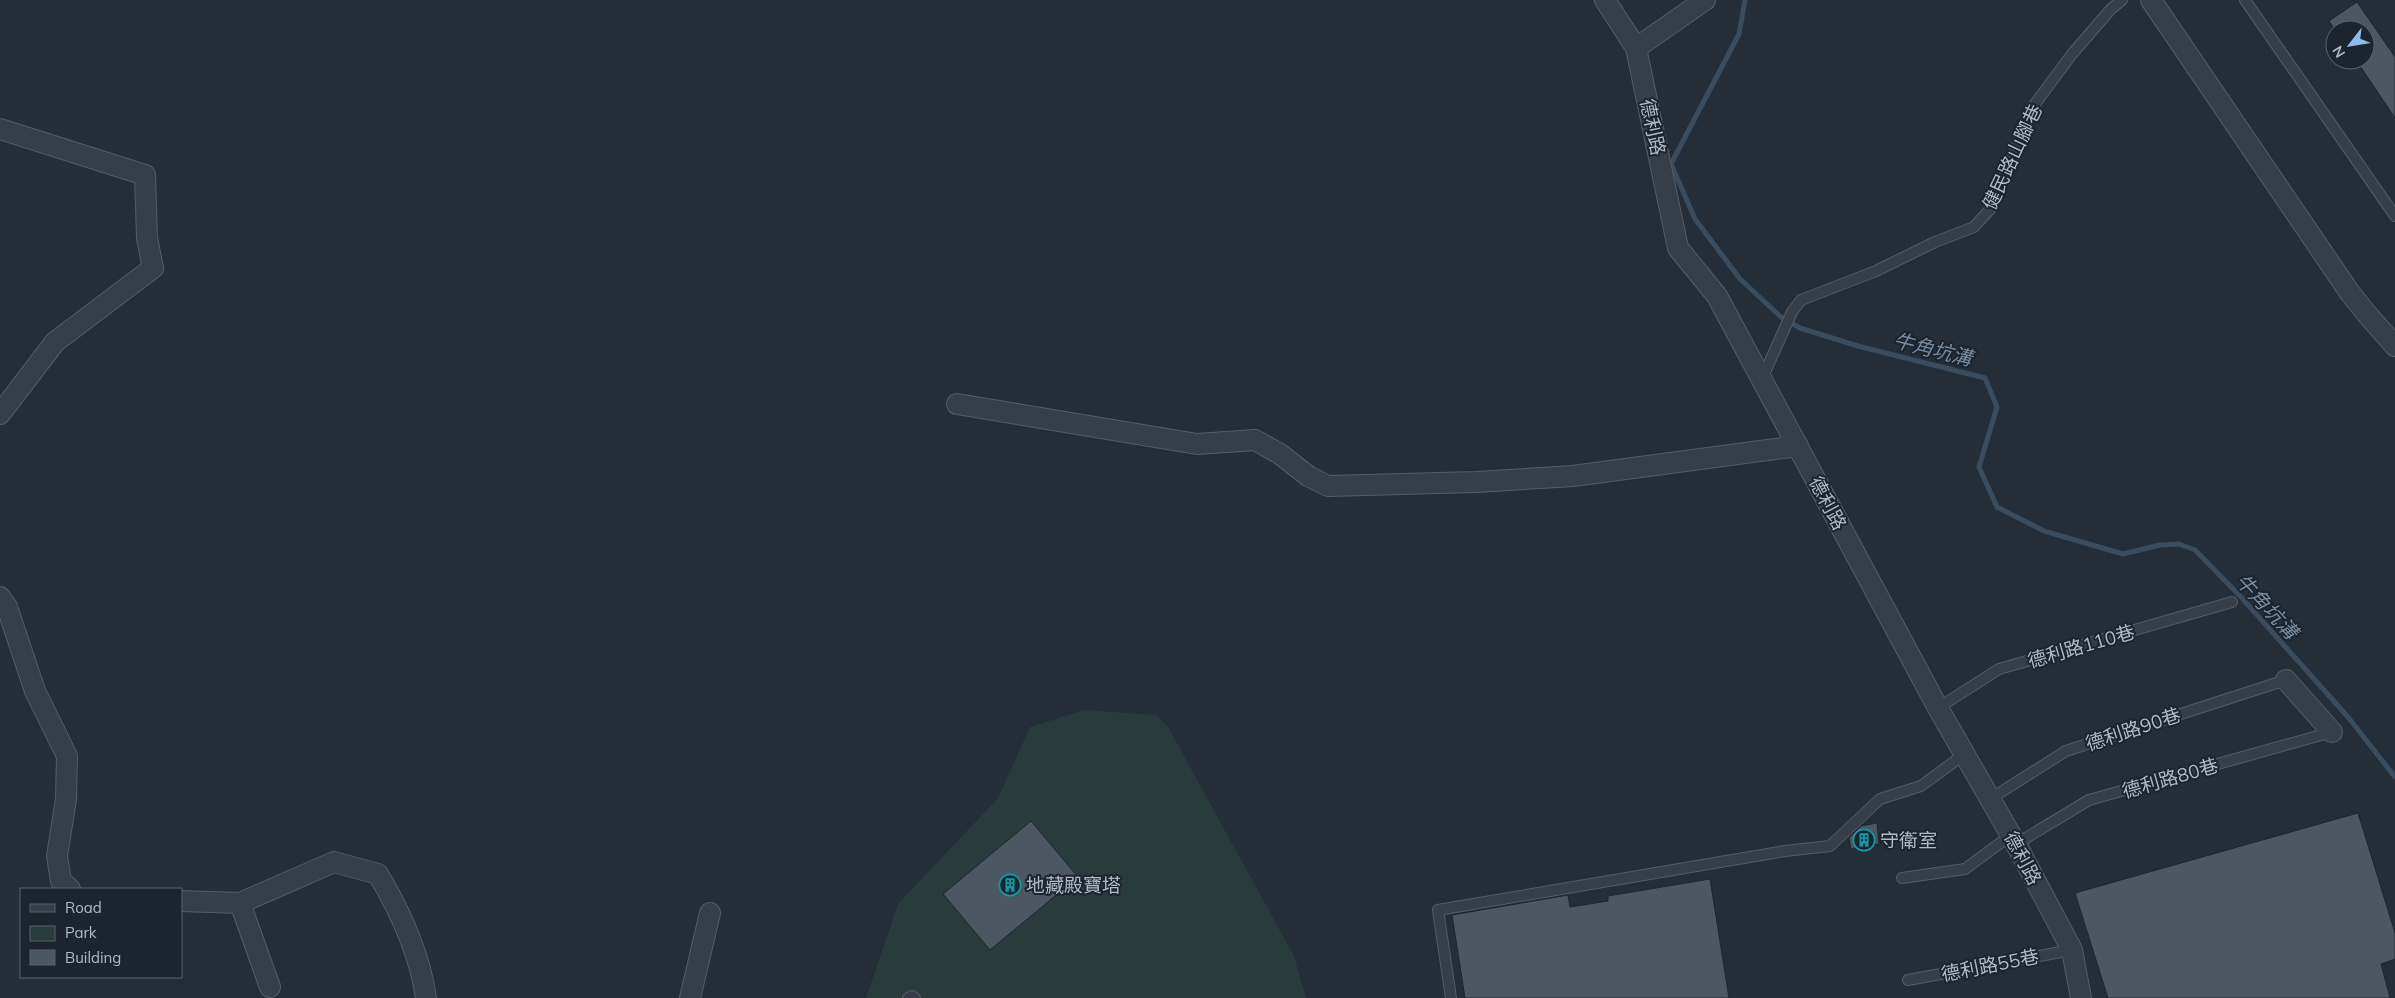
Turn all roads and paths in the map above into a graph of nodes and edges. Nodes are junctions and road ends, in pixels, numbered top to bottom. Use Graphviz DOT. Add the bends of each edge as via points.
graph roads {
  1 [pos="1605,0"];
  2 [pos="1705,0"];
  3 [pos="2122,0"];
  4 [pos="2151,0"];
  5 [pos="2245,0"];
  6 [pos="1636,48"];
  7 [pos="0,129"];
  8 [pos="2395,216"];
  9 [pos="2395,346"];
  10 [pos="1762,379"];
  11 [pos="957,404"];
  12 [pos="0,414"];
  13 [pos="1798,446"];
  14 [pos="0,597"];
  15 [pos="2232,602"];
  16 [pos="2286,680"];
  17 [pos="1938,708"];
  18 [pos="2332,732"];
  19 [pos="1966,753"];
  20 [pos="1990,799"];
  21 [pos="2014,839"];
  22 [pos="1902,878"];
  23 [pos="69,888"];
  24 [pos="182,901"];
  25 [pos="240,904"];
  26 [pos="710,913"];
  27 [pos="2072,950"];
  28 [pos="1908,980"];
  29 [pos="270,986"];
  30 [pos="426,998"];
  31 [pos="690,998"];
  32 [pos="908,998"];
  33 [pos="915,998"];
  34 [pos="1451,998"];
  35 [pos="2082,998"];
  1 -- 6 [label="street, 德利路"];
  2 -- 6 [label="street"];
  3 -- 10 [label="lane, 健民路山腳巷" via="2072,54 2032,108 1992,208 1974,227 1801,300 1785,326"];
  4 -- 9 [label="street" via="2350,293"];
  5 -- 8 [label="lane"];
  6 -- 10 [label="street, 德利路" via="1678,248 1717,296"];
  7 -- 12 [label="street" via="145,175 147,238 153,268 55,342"];
  10 -- 13 [label="street, 德利路"];
  11 -- 13 [label="street" via="1197,444 1255,440 1328,486 1573,476"];
  13 -- 17 [label="street, 德利路"];
  14 -- 23 [label="street" via="35,691 68,756 66,799 57,856 61,881"];
  15 -- 17 [label="lane, 德利路110巷" via="1999,670"];
  16 -- 18 [label="street"];
  16 -- 20 [label="lane, 德利路90巷" via="2066,751"];
  17 -- 19 [label="street, 德利路"];
  18 -- 21 [label="lane, 德利路80巷" via="2090,800"];
  19 -- 20 [label="street, 德利路"];
  19 -- 34 [label="lane" via="1921,786 1880,799 1830,846 1438,910"];
  20 -- 21 [label="street, 德利路"];
  21 -- 22 [label="lane, 德利路80巷" via="1965,868"];
  21 -- 27 [label="street, 德利路"];
  24 -- 25 [label="street"];
  25 -- 29 [label="street"];
  25 -- 30 [label="street" via="334,862 378,874 398,910 423,977"];
  26 -- 31 [label="street"];
  27 -- 28 [label="lane, 德利路55巷"];
  27 -- 35 [label="street, 德利路"];
  32 -- 33 [label="lane"];
}
